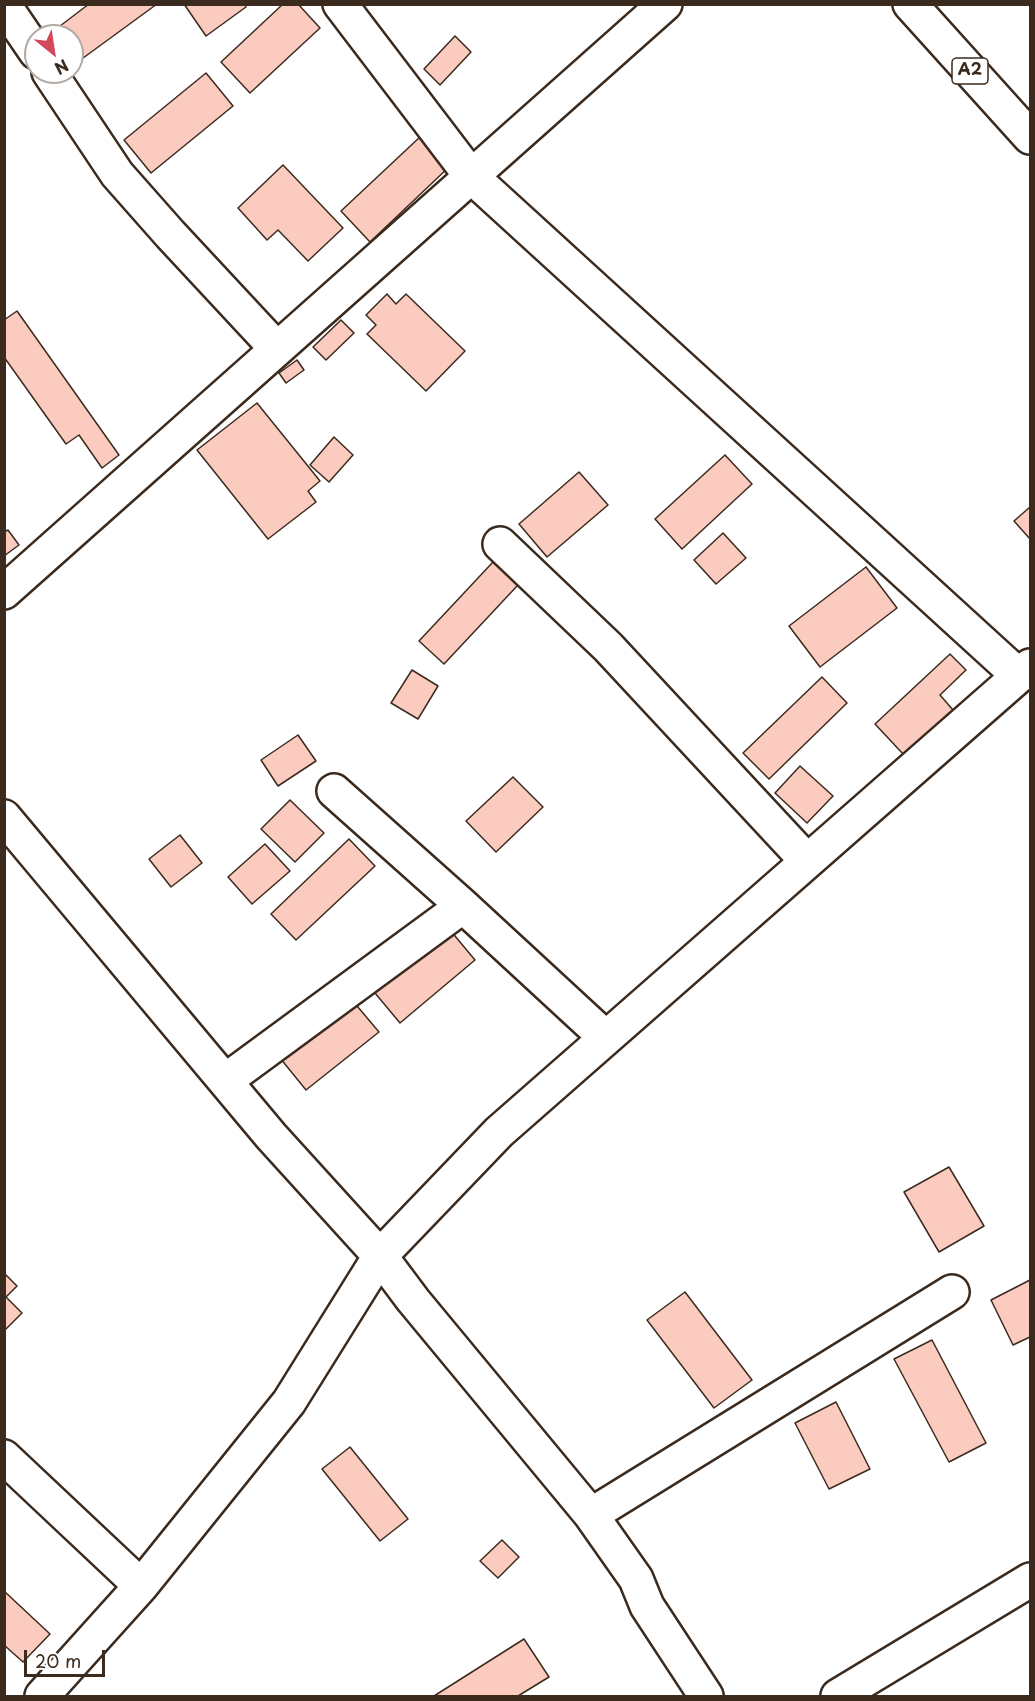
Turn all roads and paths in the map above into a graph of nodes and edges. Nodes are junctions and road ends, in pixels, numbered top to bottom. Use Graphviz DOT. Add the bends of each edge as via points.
graph roads {
  1 [pos="340,4"];
  2 [pos="665,4"];
  3 [pos="910,4"];
  4 [pos="4,5"];
  5 [pos="24,34"];
  6 [pos="57,84"];
  7 [pos="1030,137"];
  8 [pos="471,176"];
  9 [pos="277,349"];
  10 [pos="500,544"];
  11 [pos="4,592"];
  12 [pos="1025,671"];
  13 [pos="334,791"];
  14 [pos="4,816"];
  15 [pos="807,861"];
  16 [pos="463,906"];
  17 [pos="606,1038"];
  18 [pos="225,1081"];
  19 [pos="380,1256"];
  20 [pos="952,1292"];
  21 [pos="4,1457"];
  22 [pos="591,1515"];
  23 [pos="1030,1580"];
  24 [pos="141,1586"];
  25 [pos="42,1696"];
  26 [pos="706,1696"];
  27 [pos="838,1696"];
  1 -- 8 [label="main road"];
  2 -- 8 [label="main road"];
  3 -- 7 [label="main road, A2"];
  4 -- 5 [label="main road"];
  6 -- 9 [label="main road" via="117,174"];
  8 -- 9 [label="main road"];
  8 -- 12 [label="main road"];
  9 -- 11 [label="main road"];
  10 -- 15 [label="main road" via="608,647"];
  12 -- 15 [label="main road"];
  13 -- 16 [label="main road"];
  14 -- 18 [label="main road"];
  15 -- 17 [label="main road"];
  16 -- 17 [label="main road"];
  16 -- 18 [label="main road"];
  17 -- 19 [label="main road" via="499,1132"];
  18 -- 19 [label="main road"];
  19 -- 22 [label="main road"];
  19 -- 24 [label="main road" via="289,1402"];
  20 -- 22 [label="main road"];
  21 -- 24 [label="main road"];
  22 -- 26 [label="main road" via="636,1579 647,1606"];
  23 -- 27 [label="main road"];
  24 -- 25 [label="main road"];
}
